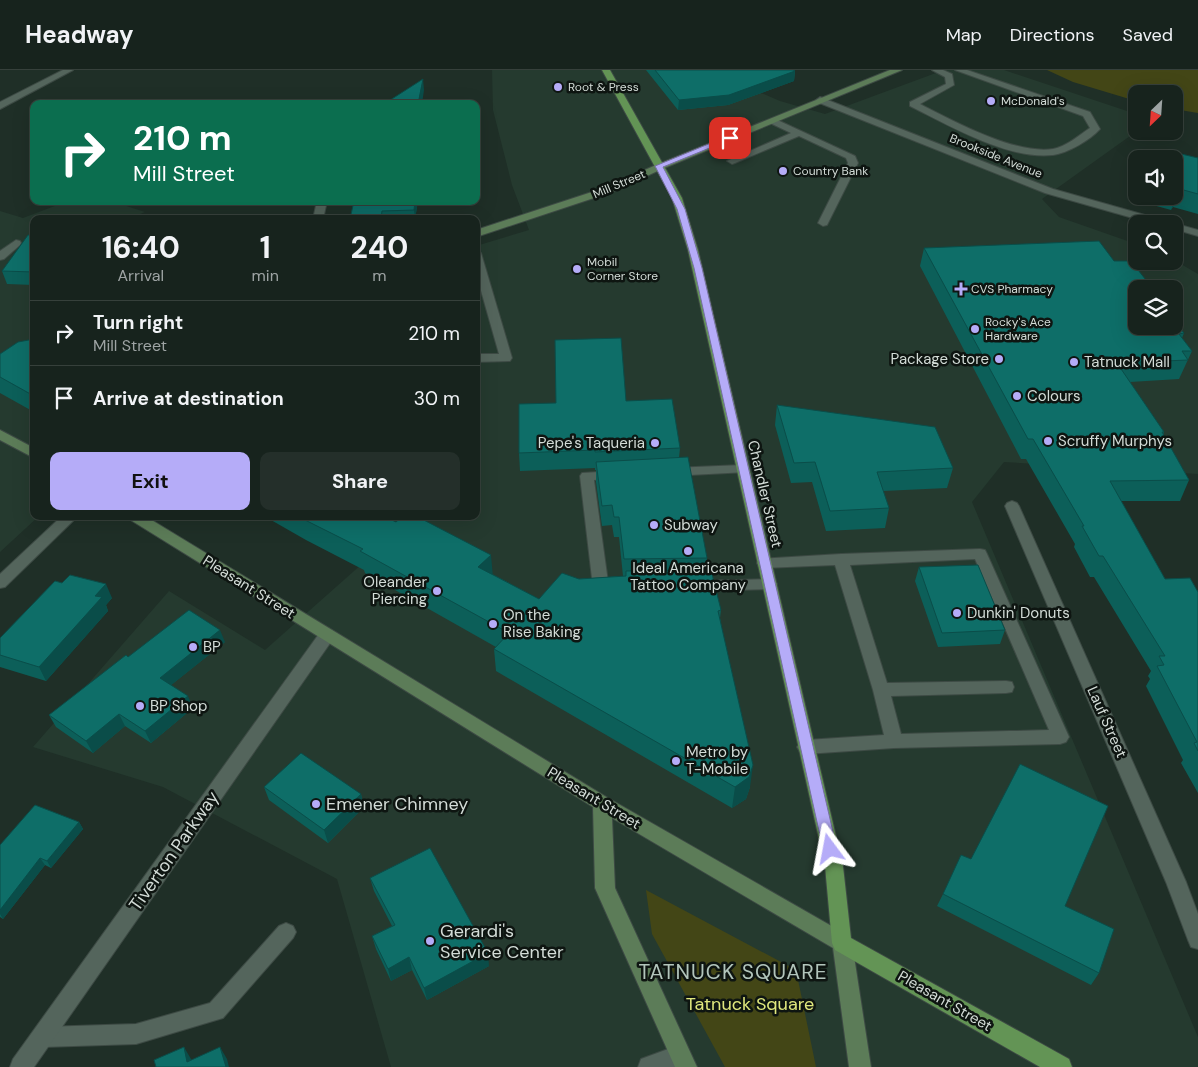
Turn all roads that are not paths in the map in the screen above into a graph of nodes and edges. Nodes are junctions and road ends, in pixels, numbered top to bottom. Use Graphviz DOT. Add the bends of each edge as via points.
graph roads {
  1 [pos="69,70"];
  2 [pos="606,70"];
  3 [pos="898,70"];
  4 [pos="936,70"];
  5 [pos="959,70"];
  6 [pos="820,100"];
  7 [pos="0,106"];
  8 [pos="773,121"];
  9 [pos="798,132"];
  10 [pos="732,161"];
  11 [pos="659,166"];
  12 [pos="1135,215"];
  13 [pos="823,223"];
  14 [pos="1183,229"];
  15 [pos="480,233"];
  16 [pos="1198,233"];
  17 [pos="16,243"];
  18 [pos="0,257"];
  19 [pos="480,267"];
  20 [pos="480,358"];
  21 [pos="0,434"];
  22 [pos="30,452"];
  23 [pos="742,469"];
  24 [pos="655,473"];
  25 [pos="626,474"];
  26 [pos="1012,506"];
  27 [pos="66,520"];
  28 [pos="140,520"];
  29 [pos="841,559"];
  30 [pos="764,563"];
  31 [pos="0,583"];
  32 [pos="769,584"];
  33 [pos="676,586"];
  34 [pos="629,587"];
  35 [pos="327,635"];
  36 [pos="1006,687"];
  37 [pos="881,690"];
  38 [pos="894,741"];
  39 [pos="806,747"];
  40 [pos="602,803"];
  41 [pos="286,932"];
  42 [pos="1198,940"];
  43 [pos="842,943"];
  44 [pos="42,1038"];
  45 [pos="682,1061"];
  46 [pos="25,1065"];
  47 [pos="649,1067"];
  48 [pos="860,1067"];
  49 [pos="1061,1067"];
  1 -- 7 [label="street"];
  2 -- 11 [label="main road, Chandler Street"];
  3 -- 6 [label="main road, Mill Street"];
  4 -- 5 [label="street" via="949,76 950,85 913,104 966,131 1036,154 1057,152 1095,129 1087,114"];
  6 -- 8 [label="main road, Mill Street"];
  6 -- 12 [label="street, Brookside Avenue" via="1049,191"];
  8 -- 9 [label="street"];
  8 -- 11 [label="main road, Mill Street"];
  9 -- 10 [label="street"];
  9 -- 13 [label="street" via="850,156 853,163"];
  11 -- 15 [label="main road, Mill Street" via="608,190"];
  11 -- 23 [label="main road, Chandler Street" via="677,198 688,233"];
  14 -- 16 [label="street"];
  17 -- 18 [label="street"];
  19 -- 20 [label="street" via="506,358"];
  21 -- 22 [label="main road"];
  23 -- 24 [label="street"];
  23 -- 30 [label="main road, Chandler Street"];
  25 -- 34 [label="street" via="587,476 601,587"];
  26 -- 42 [label="street, Lauf Street" via="1176,882"];
  27 -- 31 [label="street"];
  28 -- 35 [label="main road, Pleasant Street"];
  29 -- 30 [label="street"];
  29 -- 37 [label="street"];
  29 -- 38 [label="street" via="980,554 1060,737"];
  30 -- 32 [label="main road, Chandler Street"];
  32 -- 33 [label="street"];
  32 -- 39 [label="main road, Chandler Street"];
  35 -- 40 [label="main road, Pleasant Street"];
  35 -- 44 [label="street, Tiverton Parkway"];
  36 -- 37 [label="street"];
  37 -- 38 [label="street"];
  38 -- 39 [label="street"];
  39 -- 43 [label="main road, Chandler Street" via="834,866"];
  40 -- 43 [label="main road, Pleasant Street"];
  40 -- 45 [label="main road" via="605,888"];
  41 -- 44 [label="street" via="216,1011 136,1034"];
  43 -- 48 [label="main road"];
  43 -- 49 [label="main road, Pleasant Street"];
  44 -- 46 [label="street, Tiverton Parkway"];
  45 -- 47 [label="street"];
}
